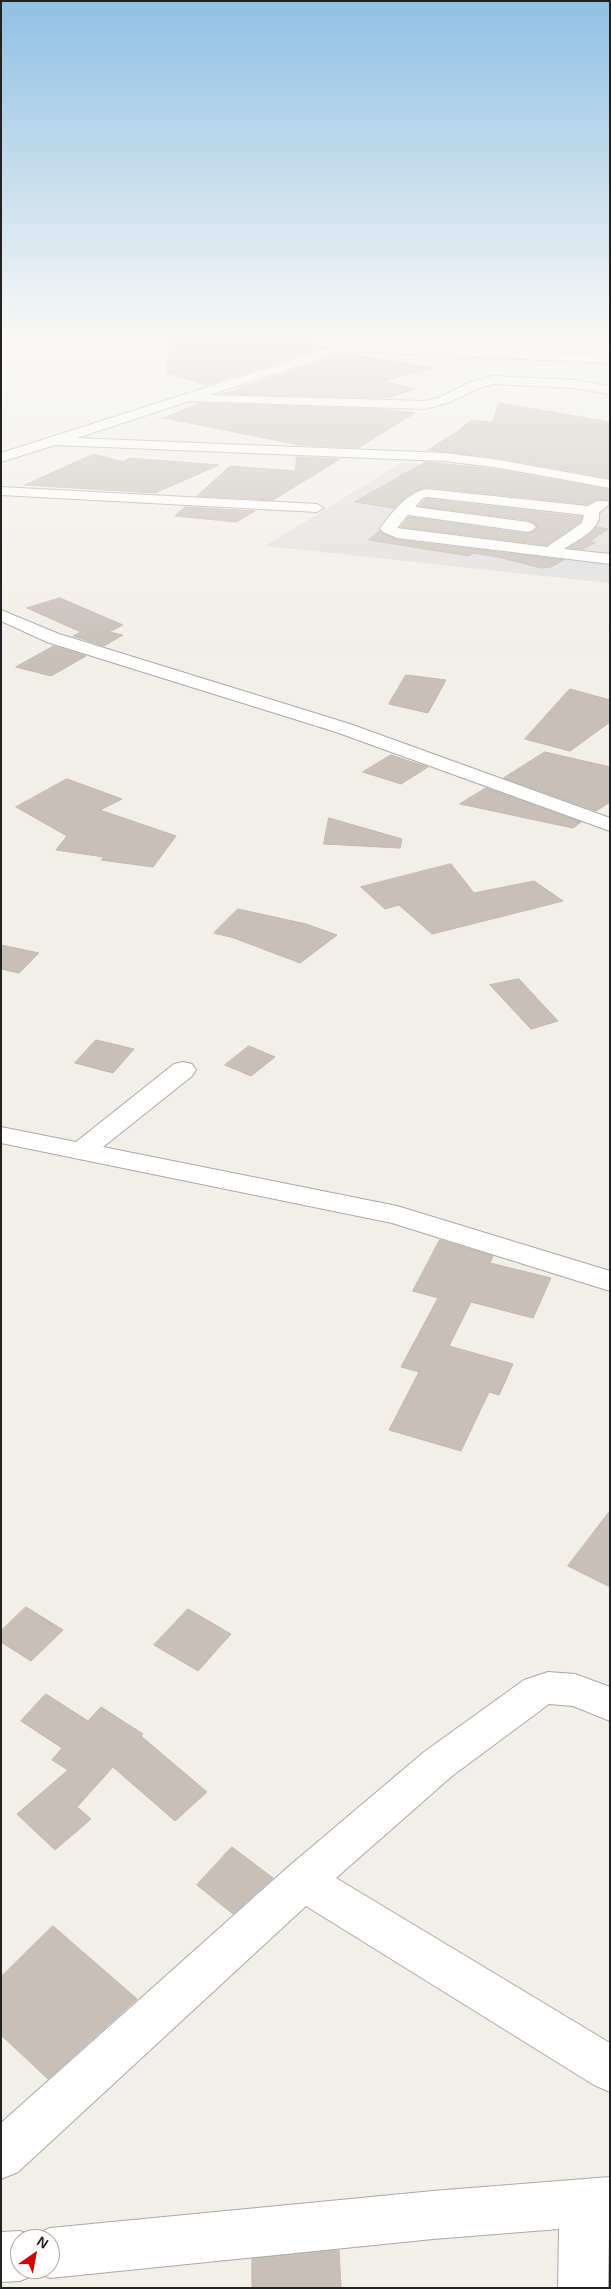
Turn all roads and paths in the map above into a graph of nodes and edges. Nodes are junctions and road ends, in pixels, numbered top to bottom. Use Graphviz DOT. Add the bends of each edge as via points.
graph roads {
  1 [pos="39,446"];
  2 [pos="171,446"];
  3 [pos="1,458"];
  4 [pos="610,484"];
  5 [pos="1,491"];
  6 [pos="610,501"];
  7 [pos="317,508"];
  8 [pos="570,509"];
  9 [pos="403,510"];
  10 [pos="591,512"];
  11 [pos="528,527"];
  12 [pos="494,545"];
  13 [pos="549,552"];
  14 [pos="610,560"];
  15 [pos="1,615"];
  16 [pos="610,825"];
  17 [pos="183,1070"];
  18 [pos="1,1136"];
  19 [pos="81,1151"];
  20 [pos="610,1281"];
  21 [pos="610,1705"];
  22 [pos="302,1882"];
  23 [pos="610,2069"];
  24 [pos="1,2155"];
  25 [pos="597,2202"];
  26 [pos="60,2252"];
  27 [pos="583,2288"];
  1 -- 3 [label="street"];
  2 -- 4 [label="street" via="444,457"];
  5 -- 7 [label="street"];
  6 -- 10 [label="street"];
  8 -- 9 [label="street" via="426,493 417,496"];
  8 -- 10 [label="street"];
  8 -- 11 [label="street"];
  9 -- 11 [label="street"];
  9 -- 12 [label="street" via="388,530"];
  10 -- 13 [label="street" via="589,525"];
  11 -- 12 [label="street"];
  12 -- 13 [label="street"];
  13 -- 14 [label="street"];
  15 -- 16 [label="street" via="53,638 343,728"];
  17 -- 19 [label="street"];
  18 -- 19 [label="street"];
  19 -- 20 [label="street" via="397,1215"];
  21 -- 22 [label="street" via="565,1686 538,1691 438,1764"];
  22 -- 23 [label="street"];
  22 -- 24 [label="street"];
  25 -- 26 [label="street"];
  25 -- 27 [label="street"];
}
